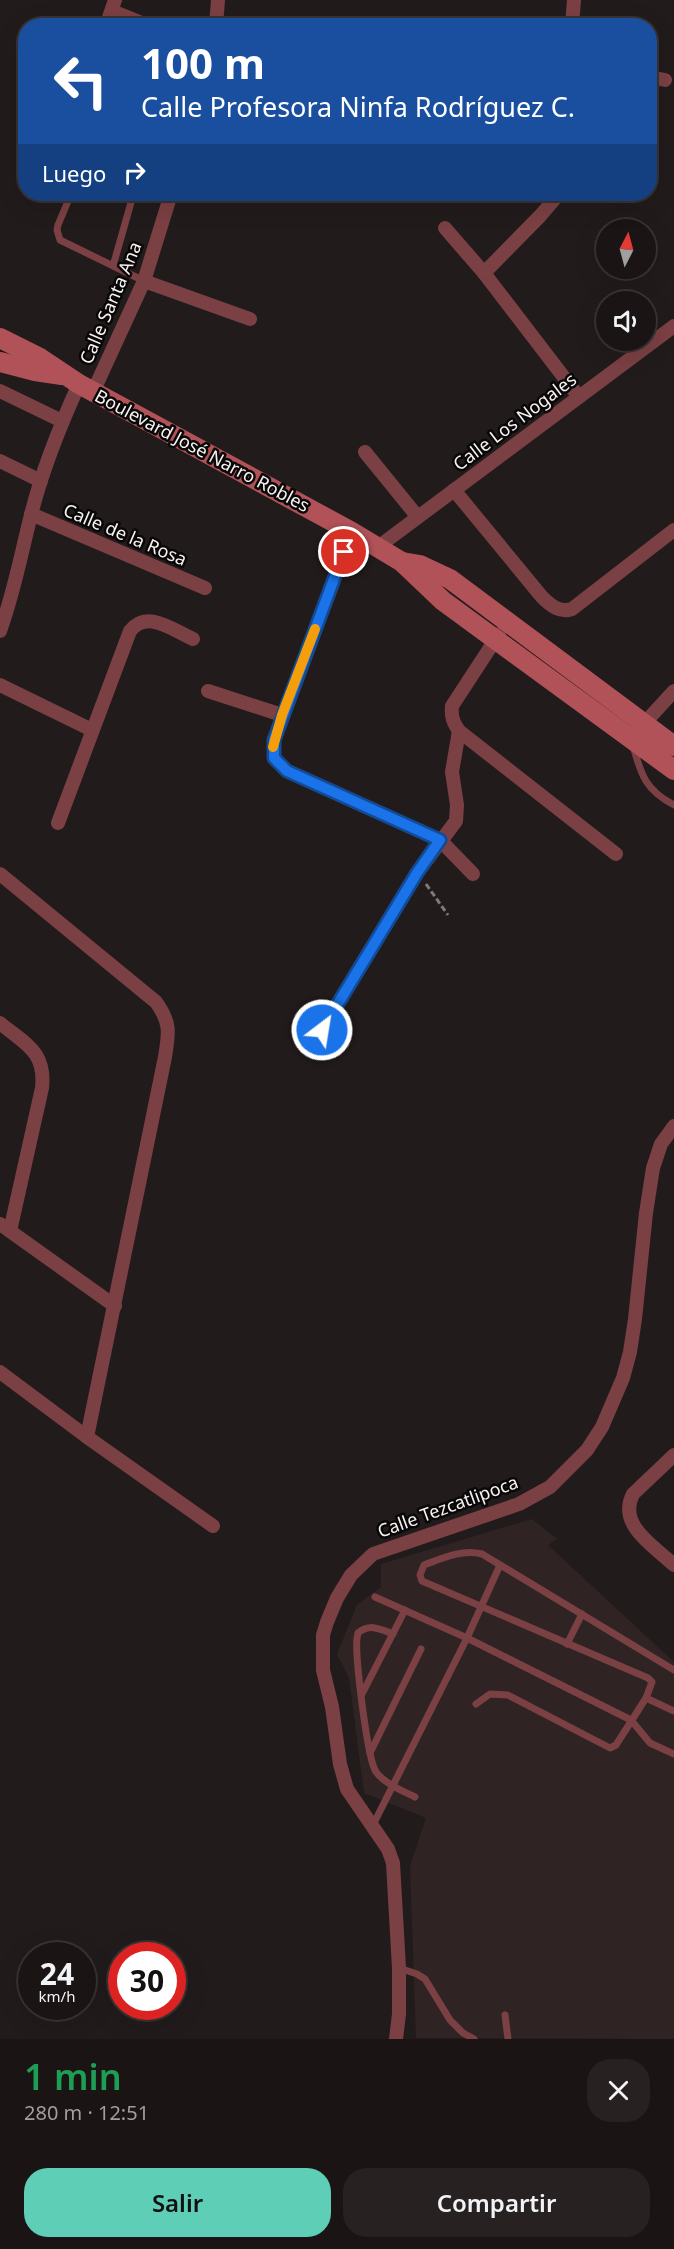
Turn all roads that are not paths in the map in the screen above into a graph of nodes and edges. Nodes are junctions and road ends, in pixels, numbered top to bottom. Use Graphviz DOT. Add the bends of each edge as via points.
graph roads {
  1 [pos="218,0"];
  2 [pos="574,0"];
  3 [pos="113,5"];
  4 [pos="135,18"];
  5 [pos="217,18"];
  6 [pos="573,18"];
  7 [pos="657,78"];
  8 [pos="665,80"];
  9 [pos="68,201"];
  10 [pos="131,201"];
  11 [pos="169,201"];
  12 [pos="553,201"];
  13 [pos="445,228"];
  14 [pos="113,266"];
  15 [pos="484,273"];
  16 [pos="144,280"];
  17 [pos="250,319"];
  18 [pos="674,326"];
  19 [pos="0,338"];
  20 [pos="0,362"];
  21 [pos="79,384"];
  22 [pos="0,391"];
  23 [pos="579,397"];
  24 [pos="62,421"];
  25 [pos="365,452"];
  26 [pos="0,461"];
  27 [pos="41,481"];
  28 [pos="454,490"];
  29 [pos="31,514"];
  30 [pos="417,516"];
  31 [pos="674,530"];
  32 [pos="352,532"];
  33 [pos="378,548"];
  34 [pos="205,588"];
  35 [pos="0,631"];
  36 [pos="501,631"];
  37 [pos="193,639"];
  38 [pos="0,685"];
  39 [pos="208,691"];
  40 [pos="674,692"];
  41 [pos="282,715"];
  42 [pos="644,723"];
  43 [pos="92,730"];
  44 [pos="459,731"];
  45 [pos="631,739"];
  46 [pos="674,746"];
  47 [pos="674,770"];
  48 [pos="674,805"];
  49 [pos="58,823"];
  50 [pos="440,840"];
  51 [pos="616,854"];
  52 [pos="0,874"];
  53 [pos="473,874"];
  54 [pos="0,1023"];
  55 [pos="322,1030"];
  56 [pos="674,1126"];
  57 [pos="5,1228"];
  58 [pos="115,1306"];
  59 [pos="0,1372"];
  60 [pos="87,1437"];
  61 [pos="674,1455"];
  62 [pos="213,1526"];
  63 [pos="500,1565"];
  64 [pos="674,1565"];
  65 [pos="375,1597"];
  66 [pos="481,1606"];
  67 [pos="405,1610"];
  68 [pos="582,1614"];
  69 [pos="393,1634"];
  70 [pos="467,1638"];
  71 [pos="567,1644"];
  72 [pos="421,1649"];
  73 [pos="674,1670"];
  74 [pos="362,1694"];
  75 [pos="646,1698"];
  76 [pos="476,1704"];
  77 [pos="674,1712"];
  78 [pos="632,1720"];
  79 [pos="370,1753"];
  80 [pos="674,1754"];
  81 [pos="393,1786"];
  82 [pos="415,1797"];
  83 [pos="372,1827"];
  84 [pos="399,1968"];
  85 [pos="505,2015"];
  86 [pos="396,2039"];
  87 [pos="474,2039"];
  88 [pos="508,2039"];
  1 -- 5 [label="street"];
  2 -- 6 [label="street"];
  3 -- 4 [label="street"];
  7 -- 8 [label="street"];
  9 -- 14 [label="lane" via="58,225 60,240"];
  10 -- 14 [label="lane"];
  11 -- 16 [label="street, Calle Santa Ana"];
  12 -- 15 [label="street"];
  13 -- 15 [label="street"];
  14 -- 16 [label="lane"];
  15 -- 23 [label="street"];
  16 -- 17 [label="street"];
  16 -- 21 [label="street, Calle Santa Ana"];
  18 -- 23 [label="street, Calle Los Nogales"];
  19 -- 21 [label="street, Boulevard José Narro Robles"];
  20 -- 21 [label="street, Boulevard José Narro Robles"];
  21 -- 24 [label="street, Calle Santa Ana"];
  21 -- 32 [label="street, Boulevard José Narro Robles"];
  22 -- 24 [label="street"];
  23 -- 28 [label="street, Calle Los Nogales"];
  24 -- 27 [label="street, Calle Santa Ana"];
  25 -- 30 [label="street"];
  26 -- 27 [label="street"];
  27 -- 29 [label="street, Calle Santa Ana"];
  28 -- 30 [label="street, Calle Los Nogales"];
  28 -- 31 [label="street" via="542,597 560,610 572,609"];
  29 -- 34 [label="street, Calle de la Rosa"];
  29 -- 35 [label="street, Calle Santa Ana"];
  30 -- 33 [label="street, Calle Los Nogales"];
  32 -- 33 [label="street, Boulevard José Narro Robles"];
  32 -- 41 [label="street"];
  33 -- 36 [label="street, Boulevard José Narro Robles" via="402,562 420,565 450,579"];
  36 -- 42 [label="street, Boulevard José Narro Robles"];
  36 -- 44 [label="street" via="452,706 451,716"];
  36 -- 45 [label="street, Boulevard José Narro Robles"];
  37 -- 43 [label="street" via="152,621 136,624"];
  38 -- 43 [label="street"];
  39 -- 41 [label="street"];
  40 -- 42 [label="street"];
  41 -- 50 [label="street" via="274,740 274,758 287,771"];
  42 -- 45 [label="street"];
  42 -- 46 [label="street, Boulevard José Narro Robles"];
  43 -- 49 [label="street"];
  44 -- 50 [label="street" via="452,772 456,821"];
  44 -- 51 [label="street"];
  45 -- 47 [label="street, Boulevard José Narro Robles"];
  45 -- 48 [label="lane" via="647,784"];
  50 -- 53 [label="street"];
  50 -- 55 [label="street"];
  52 -- 58 [label="street" via="156,1002 166,1016 165,1057"];
  54 -- 57 [label="street" via="31,1048 43,1071 42,1088"];
  56 -- 83 [label="street, Calle Tezcatlipoca" via="661,1144 653,1168 635,1319 623,1378 602,1426 586,1450 550,1487 519,1504 372,1554 351,1575 337,1598 323,1635 323,1670 347,1789"];
  57 -- 58 [label="street"];
  58 -- 60 [label="street"];
  59 -- 60 [label="street"];
  60 -- 62 [label="street"];
  61 -- 64 [label="street" via="633,1494 628,1514 633,1525"];
  63 -- 66 [label="lane"];
  63 -- 66 [label="lane" via="482,1554 467,1552 424,1565 420,1570 422,1581"];
  63 -- 68 [label="lane"];
  65 -- 67 [label="lane"];
  66 -- 70 [label="lane"];
  66 -- 71 [label="lane"];
  67 -- 69 [label="lane"];
  67 -- 70 [label="lane"];
  68 -- 71 [label="lane"];
  68 -- 73 [label="lane"];
  69 -- 74 [label="lane"];
  69 -- 74 [label="lane" via="368,1626 358,1633"];
  70 -- 78 [label="lane"];
  70 -- 81 [label="lane"];
  71 -- 75 [label="lane" via="651,1680"];
  72 -- 79 [label="lane"];
  74 -- 79 [label="lane"];
  75 -- 77 [label="lane"];
  75 -- 78 [label="lane"];
  76 -- 78 [label="lane" via="490,1694 508,1695 610,1748"];
  78 -- 80 [label="lane" via="650,1743"];
  79 -- 81 [label="lane" via="377,1773"];
  81 -- 82 [label="lane"];
  81 -- 83 [label="lane"];
  83 -- 84 [label="street, Calle Tezcatlipoca" via="393,1863"];
  84 -- 86 [label="street, Calle Tezcatlipoca"];
  84 -- 87 [label="lane" via="425,1979 450,2020"];
  85 -- 88 [label="lane"];
}
